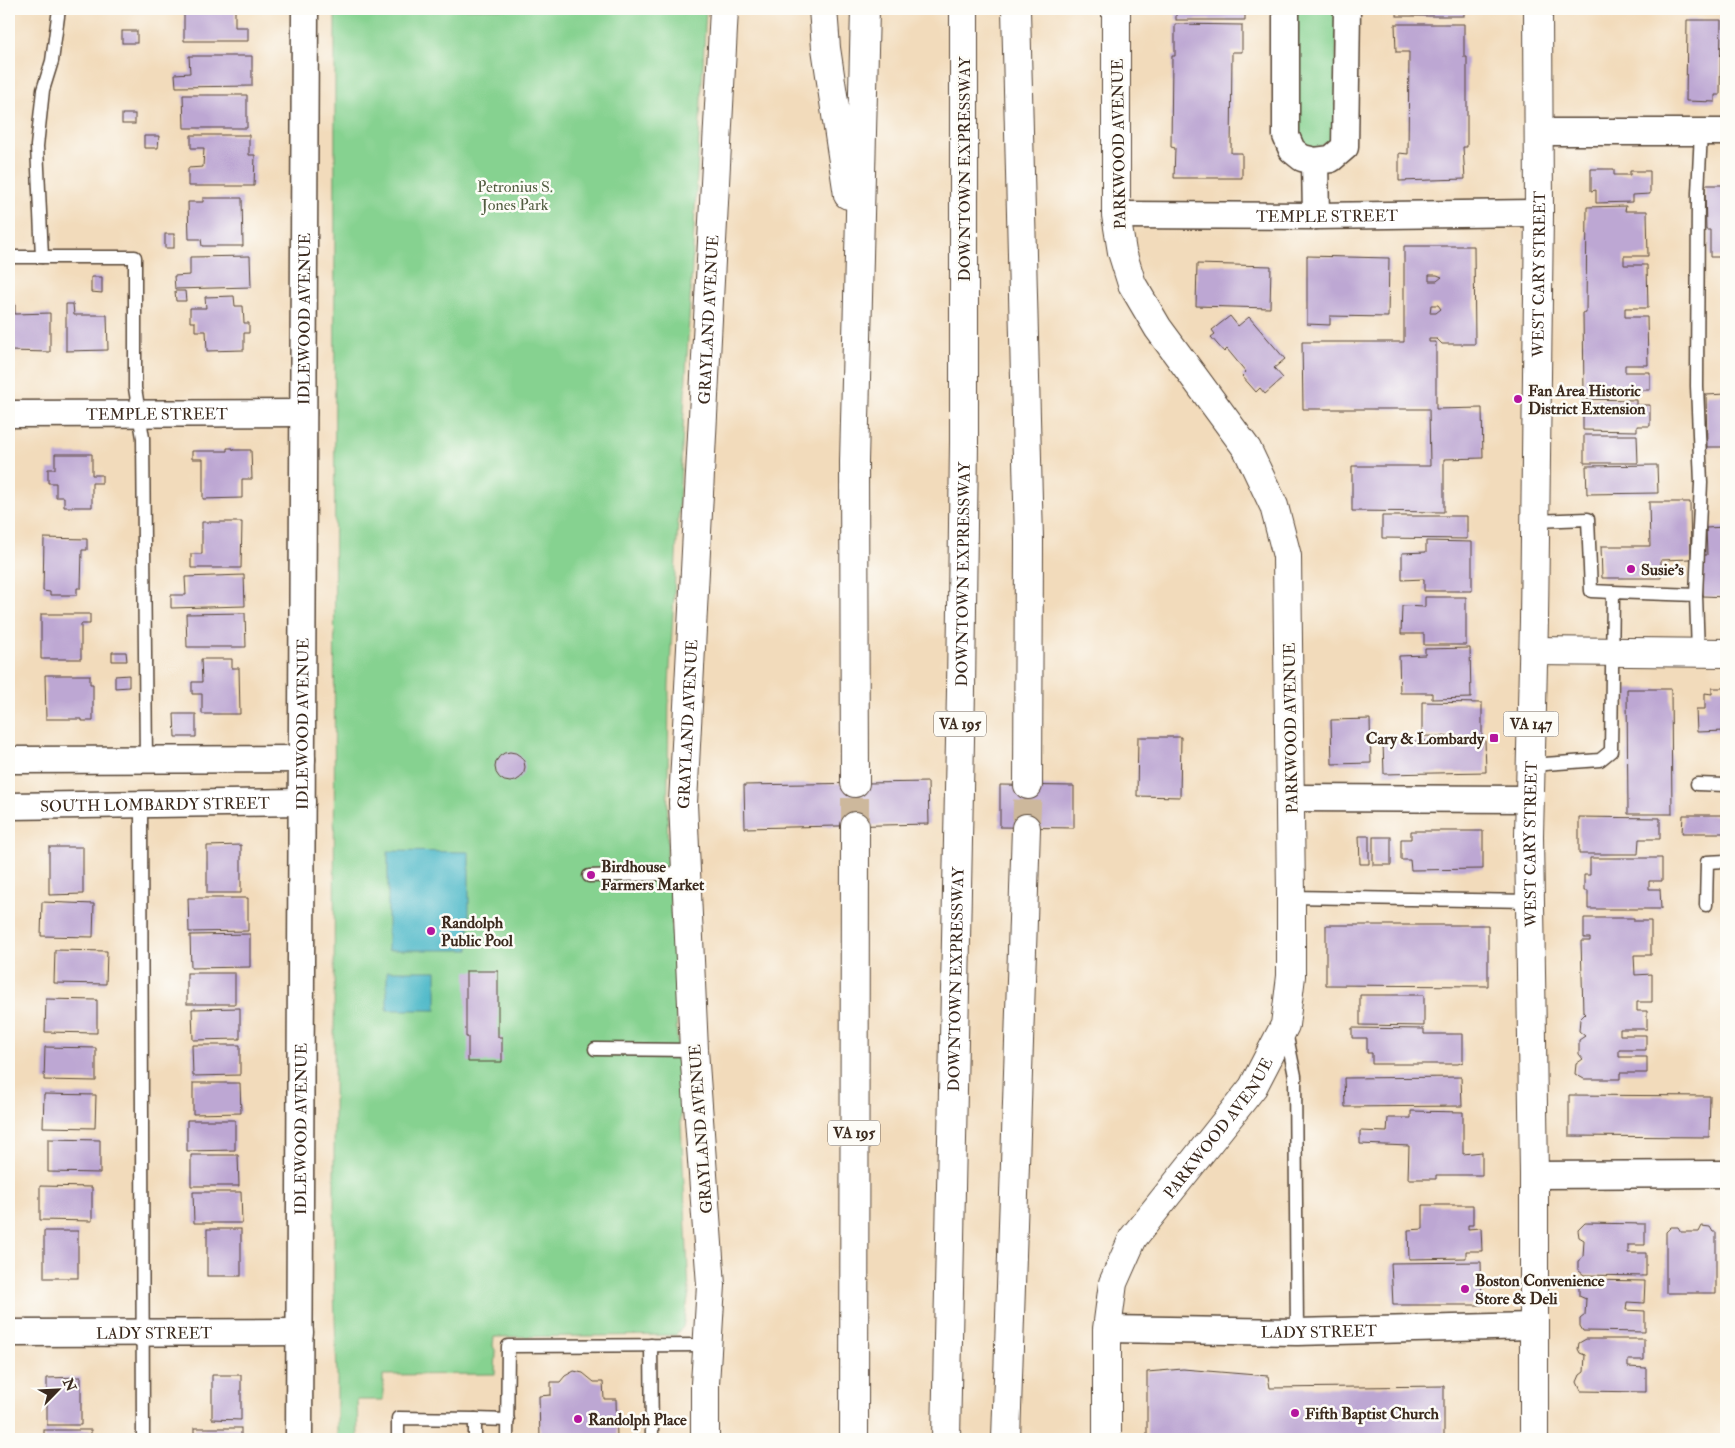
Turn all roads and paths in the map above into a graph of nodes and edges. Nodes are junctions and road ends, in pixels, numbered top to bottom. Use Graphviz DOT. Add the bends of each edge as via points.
graph roads {
  1 [pos="59,9"];
  2 [pos="305,9"];
  3 [pos="724,9"];
  4 [pos="824,9"];
  5 [pos="866,9"];
  6 [pos="964,9"];
  7 [pos="1018,9"];
  8 [pos="1116,9"];
  9 [pos="1286,9"];
  10 [pos="1346,9"];
  11 [pos="1538,9"];
  12 [pos="1540,132"];
  13 [pos="1700,132"];
  14 [pos="1726,132"];
  15 [pos="1315,162"];
  16 [pos="1539,213"];
  17 [pos="1116,215"];
  18 [pos="1316,216"];
  19 [pos="9,257"];
  20 [pos="42,257"];
  21 [pos="859,267"];
  22 [pos="139,413"];
  23 [pos="303,413"];
  24 [pos="9,414"];
  25 [pos="1535,521"];
  26 [pos="1613,592"];
  27 [pos="1696,595"];
  28 [pos="1533,651"];
  29 [pos="1612,652"];
  30 [pos="1698,653"];
  31 [pos="1726,653"];
  32 [pos="302,759"];
  33 [pos="9,760"];
  34 [pos="146,760"];
  35 [pos="1530,765"];
  36 [pos="855,783"];
  37 [pos="1697,784"];
  38 [pos="1028,785"];
  39 [pos="1726,785"];
  40 [pos="1291,798"];
  41 [pos="1530,799"];
  42 [pos="302,802"];
  43 [pos="141,805"];
  44 [pos="9,806"];
  45 [pos="855,826"];
  46 [pos="1026,828"];
  47 [pos="1726,861"];
  48 [pos="686,873"];
  49 [pos="589,876"];
  50 [pos="1292,897"];
  51 [pos="1530,901"];
  52 [pos="1706,905"];
  53 [pos="1285,1025"];
  54 [pos="595,1049"];
  55 [pos="694,1050"];
  56 [pos="1534,1174"];
  57 [pos="1726,1174"];
  58 [pos="1533,1326"];
  59 [pos="1107,1330"];
  60 [pos="300,1332"];
  61 [pos="1297,1332"];
  62 [pos="9,1333"];
  63 [pos="143,1333"];
  64 [pos="651,1345"];
  65 [pos="706,1345"];
  66 [pos="475,1419"];
  67 [pos="508,1420"];
  68 [pos="143,1439"];
  69 [pos="299,1439"];
  70 [pos="398,1439"];
  71 [pos="475,1439"];
  72 [pos="507,1439"];
  73 [pos="652,1439"];
  74 [pos="705,1439"];
  75 [pos="854,1439"];
  76 [pos="946,1439"];
  77 [pos="1006,1439"];
  78 [pos="1107,1439"];
  79 [pos="1534,1439"];
  1 -- 20 [label="lane" via="52,61 43,90 37,146"];
  2 -- 23 [label="street, IDLEWOOD AVENUE"];
  3 -- 48 [label="main road, GRAYLAND AVENUE" via="683,804"];
  4 -- 21 [label="main road" via="826,48"];
  5 -- 21 [label="main road"];
  6 -- 76 [label="main road, DOWNTOWN EXPRESSWAY / VA 195" via="961,690"];
  7 -- 38 [label="main road" via="1029,541"];
  8 -- 17 [label="main road, PARKWOOD AVENUE"];
  9 -- 15 [label="street" via="1286,136 1292,150"];
  10 -- 15 [label="street" via="1345,147 1331,159"];
  11 -- 12 [label="main road, WEST CARY STREET / VA 147"];
  12 -- 13 [label="street"];
  12 -- 16 [label="main road, WEST CARY STREET / VA 147"];
  13 -- 14 [label="street"];
  13 -- 27 [label="lane" via="1697,386 1701,483"];
  15 -- 18 [label="street"];
  16 -- 18 [label="street, TEMPLE STREET"];
  16 -- 25 [label="main road, WEST CARY STREET / VA 147"];
  17 -- 18 [label="street, TEMPLE STREET"];
  17 -- 40 [label="main road, PARKWOOD AVENUE" via="1122,252 1132,284 1158,328 1247,449 1274,506 1287,556"];
  19 -- 20 [label="lane"];
  20 -- 22 [label="lane" via="135,257 135,388"];
  21 -- 36 [label="main road" via="854,462"];
  22 -- 23 [label="street, TEMPLE STREET"];
  22 -- 24 [label="street, TEMPLE STREET"];
  22 -- 34 [label="lane" via="143,438"];
  23 -- 32 [label="street, IDLEWOOD AVENUE"];
  25 -- 26 [label="lane" via="1588,519 1591,591"];
  25 -- 28 [label="main road, WEST CARY STREET / VA 147"];
  26 -- 27 [label="lane"];
  26 -- 29 [label="lane"];
  27 -- 30 [label="lane"];
  28 -- 29 [label="main road"];
  28 -- 35 [label="main road, WEST CARY STREET / VA 147"];
  29 -- 30 [label="main road"];
  29 -- 35 [label="lane" via="1610,751 1600,760"];
  30 -- 31 [label="main road"];
  32 -- 34 [label="street"];
  32 -- 42 [label="street, IDLEWOOD AVENUE"];
  33 -- 34 [label="street"];
  35 -- 41 [label="main road, WEST CARY STREET / VA 147"];
  37 -- 39 [label="lane"];
  40 -- 41 [label="street"];
  40 -- 50 [label="main road, PARKWOOD AVENUE"];
  41 -- 51 [label="main road, WEST CARY STREET / VA 147"];
  42 -- 43 [label="street, SOUTH LOMBARDY STREET"];
  42 -- 60 [label="street, IDLEWOOD AVENUE"];
  43 -- 44 [label="street, SOUTH LOMBARDY STREET"];
  43 -- 63 [label="lane"];
  45 -- 75 [label="main road, VA 195"];
  46 -- 77 [label="main road"];
  47 -- 52 [label="lane" via="1707,862"];
  48 -- 49 [label="lane"];
  48 -- 55 [label="main road, GRAYLAND AVENUE"];
  50 -- 51 [label="lane"];
  50 -- 53 [label="main road, PARKWOOD AVENUE" via="1291,976"];
  51 -- 56 [label="main road, WEST CARY STREET / VA 147"];
  53 -- 59 [label="main road, PARKWOOD AVENUE" via="1253,1087 1133,1238 1113,1284"];
  53 -- 61 [label="lane" via="1295,1076"];
  54 -- 55 [label="lane"];
  55 -- 65 [label="main road, GRAYLAND AVENUE" via="711,1285"];
  56 -- 57 [label="street"];
  56 -- 58 [label="main road, WEST CARY STREET / VA 147"];
  58 -- 61 [label="street, LADY STREET"];
  58 -- 79 [label="main road, WEST CARY STREET / VA 147"];
  59 -- 61 [label="street, LADY STREET"];
  59 -- 78 [label="main road, PARKWOOD AVENUE"];
  60 -- 63 [label="street, LADY STREET"];
  60 -- 69 [label="street, IDLEWOOD AVENUE"];
  62 -- 63 [label="street, LADY STREET"];
  63 -- 68 [label="lane"];
  64 -- 65 [label="lane"];
  64 -- 67 [label="lane" via="508,1346"];
  64 -- 73 [label="lane"];
  65 -- 74 [label="main road, GRAYLAND AVENUE"];
  66 -- 67 [label="lane"];
  66 -- 70 [label="lane" via="398,1418"];
  66 -- 71 [label="lane"];
  67 -- 72 [label="lane"];
}
